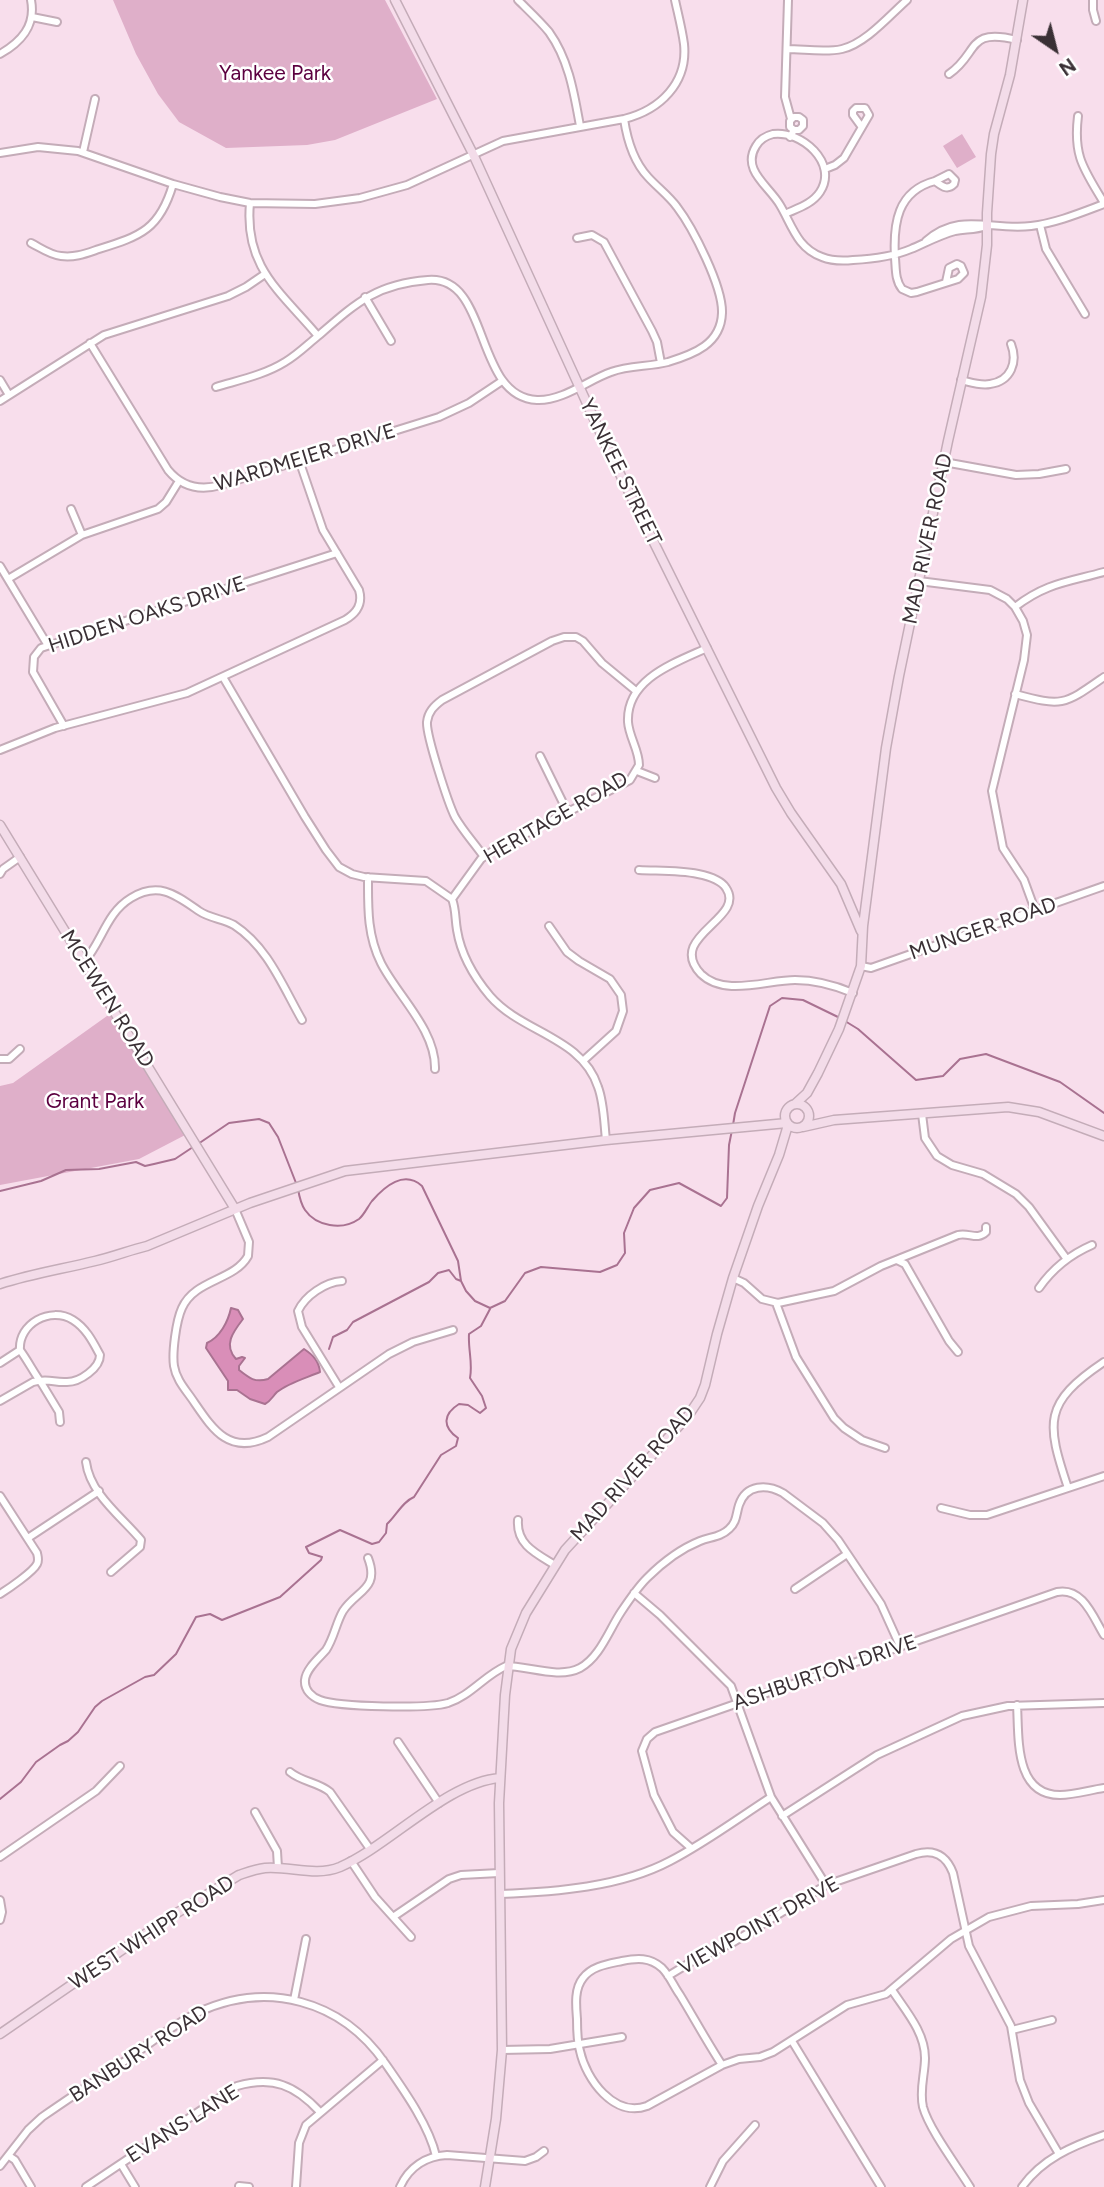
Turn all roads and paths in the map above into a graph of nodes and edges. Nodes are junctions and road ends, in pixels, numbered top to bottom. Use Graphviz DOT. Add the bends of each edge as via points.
graph roads {
  1 [pos="31,0"];
  2 [pos="395,0"];
  3 [pos="518,0"];
  4 [pos="675,0"];
  5 [pos="788,0"];
  6 [pos="907,0"];
  7 [pos="1023,0"];
  8 [pos="1093,0"];
  9 [pos="32,17"];
  10 [pos="1096,21"];
  11 [pos="57,22"];
  12 [pos="1017,40"];
  13 [pos="786,49"];
  14 [pos="0,54"];
  15 [pos="949,74"];
  16 [pos="95,99"];
  17 [pos="1078,116"];
  18 [pos="624,119"];
  19 [pos="791,119"];
  20 [pos="580,126"];
  21 [pos="861,127"];
  22 [pos="792,134"];
  23 [pos="83,152"];
  24 [pos="0,153"];
  25 [pos="473,154"];
  26 [pos="825,169"];
  27 [pos="935,181"];
  28 [pos="173,184"];
  29 [pos="250,203"];
  30 [pos="1104,203"];
  31 [pos="785,214"];
  32 [pos="1040,225"];
  33 [pos="986,226"];
  34 [pos="577,238"];
  35 [pos="31,243"];
  36 [pos="895,254"];
  37 [pos="265,274"];
  38 [pos="946,282"];
  39 [pos="365,297"];
  40 [pos="1084,314"];
  41 [pos="318,336"];
  42 [pos="391,341"];
  43 [pos="90,343"];
  44 [pos="1011,344"];
  45 [pos="661,363"];
  46 [pos="0,380"];
  47 [pos="961,380"];
  48 [pos="502,381"];
  49 [pos="216,387"];
  50 [pos="579,387"];
  51 [pos="9,395"];
  52 [pos="0,401"];
  53 [pos="299,460"];
  54 [pos="944,462"];
  55 [pos="1066,469"];
  56 [pos="179,481"];
  57 [pos="71,509"];
  58 [pos="82,535"];
  59 [pos="337,553"];
  60 [pos="0,566"];
  61 [pos="1104,572"];
  62 [pos="8,579"];
  63 [pos="919,581"];
  64 [pos="1015,607"];
  65 [pos="47,645"];
  66 [pos="706,648"];
  67 [pos="223,677"];
  68 [pos="1104,677"];
  69 [pos="636,691"];
  70 [pos="1015,694"];
  71 [pos="64,726"];
  72 [pos="0,750"];
  73 [pos="540,756"];
  74 [pos="637,771"];
  75 [pos="655,778"];
  76 [pos="568,813"];
  77 [pos="0,825"];
  78 [pos="20,857"];
  79 [pos="484,857"];
  80 [pos="639,870"];
  81 [pos="0,874"];
  82 [pos="368,877"];
  83 [pos="1104,886"];
  84 [pos="452,899"];
  85 [pos="1035,910"];
  86 [pos="549,926"];
  87 [pos="862,934"];
  88 [pos="84,962"];
  89 [pos="861,967"];
  90 [pos="853,993"];
  91 [pos="302,1020"];
  92 [pos="20,1049"];
  93 [pos="0,1059"];
  94 [pos="584,1060"];
  95 [pos="435,1069"];
  96 [pos="818,1073"];
  97 [pos="794,1104"];
  98 [pos="786,1111"];
  99 [pos="808,1111"];
  100 [pos="922,1114"];
  101 [pos="834,1120"];
  102 [pos="788,1124"];
  103 [pos="752,1126"];
  104 [pos="800,1128"];
  105 [pos="1104,1136"];
  106 [pos="606,1140"];
  107 [pos="779,1155"];
  108 [pos="235,1209"];
  109 [pos="986,1227"];
  110 [pos="1092,1245"];
  111 [pos="1066,1258"];
  112 [pos="897,1260"];
  113 [pos="733,1278"];
  114 [pos="342,1281"];
  115 [pos="0,1284"];
  116 [pos="1039,1288"];
  117 [pos="776,1303"];
  118 [pos="453,1330"];
  119 [pos="20,1350"];
  120 [pos="958,1352"];
  121 [pos="1104,1362"];
  122 [pos="0,1363"];
  123 [pos="39,1380"];
  124 [pos="340,1387"];
  125 [pos="0,1401"];
  126 [pos="60,1422"];
  127 [pos="885,1448"];
  128 [pos="86,1462"];
  129 [pos="1104,1476"];
  130 [pos="1068,1488"];
  131 [pos="99,1491"];
  132 [pos="0,1496"];
  133 [pos="941,1508"];
  134 [pos="518,1520"];
  135 [pos="28,1538"];
  136 [pos="847,1554"];
  137 [pos="368,1558"];
  138 [pos="555,1565"];
  139 [pos="111,1572"];
  140 [pos="794,1589"];
  141 [pos="634,1593"];
  142 [pos="0,1594"];
  143 [pos="1104,1635"];
  144 [pos="900,1646"];
  145 [pos="508,1665"];
  146 [pos="738,1703"];
  147 [pos="1104,1703"];
  148 [pos="1017,1705"];
  149 [pos="398,1742"];
  150 [pos="120,1766"];
  151 [pos="289,1772"];
  152 [pos="500,1778"];
  153 [pos="1104,1788"];
  154 [pos="771,1797"];
  155 [pos="439,1803"];
  156 [pos="255,1812"];
  157 [pos="782,1816"];
  158 [pos="691,1848"];
  159 [pos="370,1849"];
  160 [pos="0,1857"];
  161 [pos="351,1861"];
  162 [pos="278,1868"];
  163 [pos="499,1873"];
  164 [pos="826,1885"];
  165 [pos="500,1894"];
  166 [pos="0,1900"];
  167 [pos="1104,1900"];
  168 [pos="393,1917"];
  169 [pos="0,1920"];
  170 [pos="965,1930"];
  171 [pos="411,1937"];
  172 [pos="306,1939"];
  173 [pos="668,1976"];
  174 [pos="892,1990"];
  175 [pos="294,2000"];
  176 [pos="1052,2020"];
  177 [pos="1012,2030"];
  178 [pos="0,2034"];
  179 [pos="622,2036"];
  180 [pos="792,2041"];
  181 [pos="579,2045"];
  182 [pos="502,2050"];
  183 [pos="383,2060"];
  184 [pos="722,2064"];
  185 [pos="320,2112"];
  186 [pos="755,2125"];
  187 [pos="1104,2135"];
  188 [pos="544,2151"];
  189 [pos="1059,2154"];
  190 [pos="9,2156"];
  191 [pos="436,2156"];
  192 [pos="490,2158"];
  193 [pos="121,2164"];
  194 [pos="0,2166"];
  195 [pos="239,2186"];
  196 [pos="32,2187"];
  197 [pos="86,2187"];
  198 [pos="135,2187"];
  199 [pos="249,2187"];
  200 [pos="296,2187"];
  201 [pos="400,2187"];
  202 [pos="485,2187"];
  203 [pos="709,2187"];
  204 [pos="881,2187"];
  205 [pos="970,2187"];
  206 [pos="1022,2187"];
  1 -- 9 [label="street"];
  2 -- 25 [label="street, YANKEE STREET"];
  3 -- 20 [label="street" via="549,32 566,64"];
  4 -- 18 [label="street" via="684,51 680,75 662,101"];
  5 -- 13 [label="street"];
  6 -- 13 [label="street" via="850,47"];
  7 -- 12 [label="street, MAD RIVER ROAD"];
  8 -- 10 [label="street"];
  9 -- 11 [label="street"];
  9 -- 14 [label="street" via="23,38"];
  12 -- 15 [label="street" via="983,39"];
  12 -- 33 [label="street, MAD RIVER ROAD" via="991,154"];
  13 -- 19 [label="street" via="785,97"];
  16 -- 23 [label="street"];
  17 -- 30 [label="street" via="1080,160"];
  18 -- 20 [label="street"];
  18 -- 45 [label="street" via="639,164 682,214 709,266 722,305 719,328 709,344"];
  19 -- 22 [label="street"];
  19 -- 22 [label="street" via="797,116 803,123"];
  20 -- 25 [label="street" via="503,141"];
  21 -- 26 [label="street" via="844,158"];
  22 -- 26 [label="street" via="816,152"];
  22 -- 31 [label="street" via="764,137 751,160 755,175"];
  23 -- 24 [label="street" via="38,147"];
  23 -- 28 [label="street"];
  25 -- 29 [label="street" via="422,179 360,198 307,204"];
  25 -- 50 [label="street, YANKEE STREET"];
  26 -- 31 [label="street" via="818,195"];
  27 -- 36 [label="street" via="916,190 900,210"];
  28 -- 29 [label="street"];
  28 -- 35 [label="street" via="162,214 136,237 71,257 56,256"];
  29 -- 37 [label="street" via="250,240"];
  30 -- 32 [label="street"];
  31 -- 36 [label="street" via="803,246 820,257 875,259"];
  32 -- 33 [label="street"];
  32 -- 40 [label="street" via="1046,249"];
  33 -- 36 [label="street" via="954,231"];
  33 -- 47 [label="street, MAD RIVER ROAD" via="984,283"];
  34 -- 45 [label="street" via="592,235 604,242 652,331"];
  36 -- 38 [label="street" via="896,277 906,291"];
  37 -- 41 [label="street"];
  37 -- 43 [label="street" via="228,296"];
  39 -- 41 [label="street"];
  39 -- 42 [label="street"];
  39 -- 48 [label="street" via="428,280 452,286 467,303"];
  41 -- 49 [label="street" via="276,367"];
  43 -- 51 [label="street"];
  43 -- 56 [label="street"];
  44 -- 47 [label="street" via="1014,365 1003,379 982,384"];
  45 -- 50 [label="street" via="615,370"];
  46 -- 51 [label="street"];
  47 -- 54 [label="street, MAD RIVER ROAD"];
  48 -- 50 [label="street" via="533,399 553,398"];
  48 -- 53 [label="street, WARDMEIER DRIVE" via="439,417"];
  50 -- 66 [label="street, YANKEE STREET"];
  51 -- 52 [label="street"];
  53 -- 56 [label="street, WARDMEIER DRIVE" via="211,488"];
  53 -- 59 [label="street" via="320,522"];
  54 -- 55 [label="street" via="1016,475"];
  54 -- 63 [label="street, MAD RIVER ROAD"];
  56 -- 58 [label="street" via="158,509"];
  57 -- 58 [label="street"];
  58 -- 62 [label="street"];
  59 -- 65 [label="street, HIDDEN OAKS DRIVE"];
  59 -- 67 [label="street" via="359,590 356,612"];
  60 -- 62 [label="street"];
  61 -- 64 [label="street" via="1051,586"];
  62 -- 65 [label="street"];
  63 -- 64 [label="street" via="990,590"];
  63 -- 87 [label="street, MAD RIVER ROAD" via="888,736"];
  64 -- 70 [label="street" via="1027,644"];
  65 -- 71 [label="street, HIDDEN OAKS DRIVE" via="34,657 33,671"];
  66 -- 69 [label="street" via="653,675"];
  66 -- 87 [label="street, YANKEE STREET" via="782,799 841,884"];
  67 -- 71 [label="street" via="173,698"];
  67 -- 82 [label="street" via="335,863"];
  68 -- 70 [label="street" via="1075,698 1059,702"];
  69 -- 74 [label="street, HERITAGE ROAD" via="628,723 639,761"];
  69 -- 79 [label="street" via="583,641 564,636 433,707 428,733 453,811"];
  70 -- 85 [label="street" via="993,797 1003,848 1024,880"];
  71 -- 72 [label="street"];
  73 -- 76 [label="street"];
  74 -- 75 [label="street"];
  74 -- 76 [label="street, HERITAGE ROAD" via="626,784"];
  76 -- 79 [label="street, HERITAGE ROAD"];
  77 -- 78 [label="street, MCEWEN ROAD"];
  78 -- 81 [label="street"];
  78 -- 88 [label="street, MCEWEN ROAD"];
  79 -- 84 [label="street, HERITAGE ROAD"];
  80 -- 90 [label="street" via="700,874 726,887 730,895 727,908 696,941 691,953 706,978 735,985 813,981"];
  82 -- 84 [label="street" via="426,880"];
  82 -- 95 [label="street" via="371,938 382,965 425,1032"];
  83 -- 85 [label="street, MUNGER ROAD"];
  84 -- 94 [label="street" via="462,950 491,997 511,1015"];
  85 -- 89 [label="street, MUNGER ROAD" via="871,968"];
  86 -- 94 [label="street" via="567,952 614,984 622,1000 616,1031"];
  87 -- 89 [label="street, MAD RIVER ROAD"];
  88 -- 91 [label="street" via="119,908 145,892 166,891 248,937 266,957"];
  88 -- 108 [label="street, MCEWEN ROAD"];
  89 -- 90 [label="street, MAD RIVER ROAD"];
  90 -- 96 [label="street, MAD RIVER ROAD"];
  92 -- 93 [label="street" via="9,1059"];
  94 -- 106 [label="street" via="599,1088"];
  96 -- 97 [label="street, MAD RIVER ROAD" via="807,1093"];
  96 -- 99 [label="street, MAD RIVER ROAD"];
  97 -- 98 [label="street"];
  97 -- 99 [label="street"];
  98 -- 102 [label="street"];
  98 -- 103 [label="street"];
  99 -- 101 [label="street"];
  99 -- 104 [label="street" via="808,1123"];
  100 -- 101 [label="street"];
  100 -- 105 [label="street" via="1018,1108"];
  100 -- 111 [label="street" via="925,1138 937,1156 983,1174 1016,1194"];
  101 -- 104 [label="street"];
  102 -- 103 [label="street"];
  102 -- 104 [label="street"];
  102 -- 107 [label="street, MAD RIVER ROAD"];
  103 -- 106 [label="street"];
  104 -- 107 [label="street, MAD RIVER ROAD"];
  106 -- 108 [label="street" via="358,1169 309,1181"];
  107 -- 113 [label="street, MAD RIVER ROAD"];
  108 -- 115 [label="street" via="147,1245"];
  108 -- 124 [label="street" via="248,1241 248,1256 193,1293 182,1308 174,1358 180,1381 215,1432 240,1443 268,1437"];
  109 -- 112 [label="street" via="978,1237 964,1233"];
  110 -- 111 [label="street"];
  111 -- 116 [label="street"];
  112 -- 117 [label="street" via="834,1291"];
  112 -- 120 [label="street" via="905,1264"];
  113 -- 117 [label="street" via="762,1299"];
  113 -- 138 [label="street, MAD RIVER ROAD" via="700,1398"];
  114 -- 124 [label="street" via="327,1284 298,1311"];
  117 -- 127 [label="street" via="802,1367 838,1422 862,1440"];
  118 -- 124 [label="street" via="404,1346"];
  119 -- 122 [label="street"];
  119 -- 123 [label="street"];
  119 -- 123 [label="street" via="32,1323 60,1315 81,1326 100,1355 96,1366 71,1382"];
  121 -- 130 [label="street" via="1071,1387 1056,1411 1054,1444"];
  123 -- 125 [label="street"];
  123 -- 126 [label="street" via="60,1412"];
  128 -- 131 [label="street"];
  129 -- 130 [label="street"];
  130 -- 133 [label="street" via="988,1515"];
  131 -- 135 [label="street"];
  131 -- 139 [label="street" via="141,1540"];
  132 -- 135 [label="street"];
  134 -- 138 [label="street" via="523,1543"];
  135 -- 142 [label="street" via="37,1563"];
  136 -- 140 [label="street"];
  136 -- 141 [label="street" via="823,1523 771,1487 754,1488 745,1495 728,1530 681,1550"];
  136 -- 144 [label="street" via="881,1605"];
  137 -- 145 [label="street" via="372,1576 368,1586 344,1610 328,1647 306,1676 311,1695 338,1703 439,1704 457,1699"];
  138 -- 145 [label="street, MAD RIVER ROAD" via="519,1627"];
  141 -- 145 [label="street" via="595,1655 581,1668 563,1672"];
  141 -- 146 [label="street" via="728,1681"];
  143 -- 144 [label="street, ASHBURTON DRIVE" via="1081,1598 1063,1591"];
  144 -- 146 [label="street, ASHBURTON DRIVE"];
  145 -- 152 [label="street, MAD RIVER ROAD"];
  146 -- 154 [label="street"];
  146 -- 158 [label="street, ASHBURTON DRIVE" via="655,1732 643,1747 657,1802 673,1832"];
  147 -- 148 [label="street"];
  148 -- 153 [label="street" via="1022,1763 1034,1785 1057,1795"];
  148 -- 157 [label="street" via="962,1716 896,1745"];
  149 -- 155 [label="street"];
  150 -- 160 [label="street" via="96,1791"];
  151 -- 159 [label="street" via="330,1792"];
  152 -- 155 [label="street, WEST WHIPP ROAD" via="478,1783"];
  152 -- 163 [label="street, MAD RIVER ROAD"];
  154 -- 157 [label="street"];
  154 -- 158 [label="street"];
  155 -- 159 [label="street, WEST WHIPP ROAD"];
  156 -- 162 [label="street" via="278,1851"];
  157 -- 164 [label="street"];
  158 -- 165 [label="street" via="650,1870 604,1882 548,1892"];
  159 -- 161 [label="street, WEST WHIPP ROAD"];
  161 -- 162 [label="street, WEST WHIPP ROAD" via="318,1872"];
  161 -- 168 [label="street"];
  162 -- 178 [label="street, WEST WHIPP ROAD" via="252,1870 221,1885"];
  163 -- 165 [label="street, MAD RIVER ROAD"];
  163 -- 168 [label="street" via="449,1879"];
  164 -- 170 [label="street, VIEWPOINT DRIVE" via="935,1849 951,1868"];
  164 -- 173 [label="street, VIEWPOINT DRIVE"];
  165 -- 182 [label="street, MAD RIVER ROAD"];
  166 -- 169 [label="street"];
  167 -- 170 [label="street" via="1015,1909"];
  168 -- 171 [label="street"];
  170 -- 174 [label="street"];
  170 -- 177 [label="street, VIEWPOINT DRIVE" via="972,1955"];
  172 -- 175 [label="street"];
  173 -- 181 [label="street" via="653,1962 637,1959 589,1972 577,1991"];
  173 -- 184 [label="street"];
  174 -- 180 [label="street" via="848,2005"];
  174 -- 205 [label="street" via="923,2045 921,2095 925,2111"];
  175 -- 183 [label="street, BANBURY ROAD" via="348,2024"];
  175 -- 190 [label="street, BANBURY ROAD" via="240,1999 194,2015 42,2117"];
  176 -- 177 [label="street"];
  177 -- 189 [label="street, VIEWPOINT DRIVE" via="1023,2088"];
  179 -- 181 [label="street"];
  180 -- 184 [label="street" via="766,2056"];
  180 -- 204 [label="street"];
  181 -- 182 [label="street"];
  181 -- 184 [label="street" via="594,2083 612,2101 628,2108 647,2106"];
  182 -- 192 [label="street, MAD RIVER ROAD"];
  183 -- 185 [label="street"];
  183 -- 191 [label="street, BANBURY ROAD" via="425,2127"];
  185 -- 193 [label="street, EVANS LANE" via="292,2088 248,2083 228,2091"];
  185 -- 200 [label="street" via="301,2135"];
  186 -- 203 [label="street" via="723,2161"];
  187 -- 189 [label="street"];
  188 -- 192 [label="street" via="525,2161"];
  189 -- 206 [label="street" via="1034,2171"];
  190 -- 194 [label="street, BANBURY ROAD"];
  190 -- 196 [label="street"];
  191 -- 192 [label="street"];
  191 -- 201 [label="street" via="414,2167"];
  192 -- 202 [label="street, MAD RIVER ROAD"];
  193 -- 197 [label="street, EVANS LANE"];
  193 -- 198 [label="street"];
  195 -- 199 [label="street"];
}
